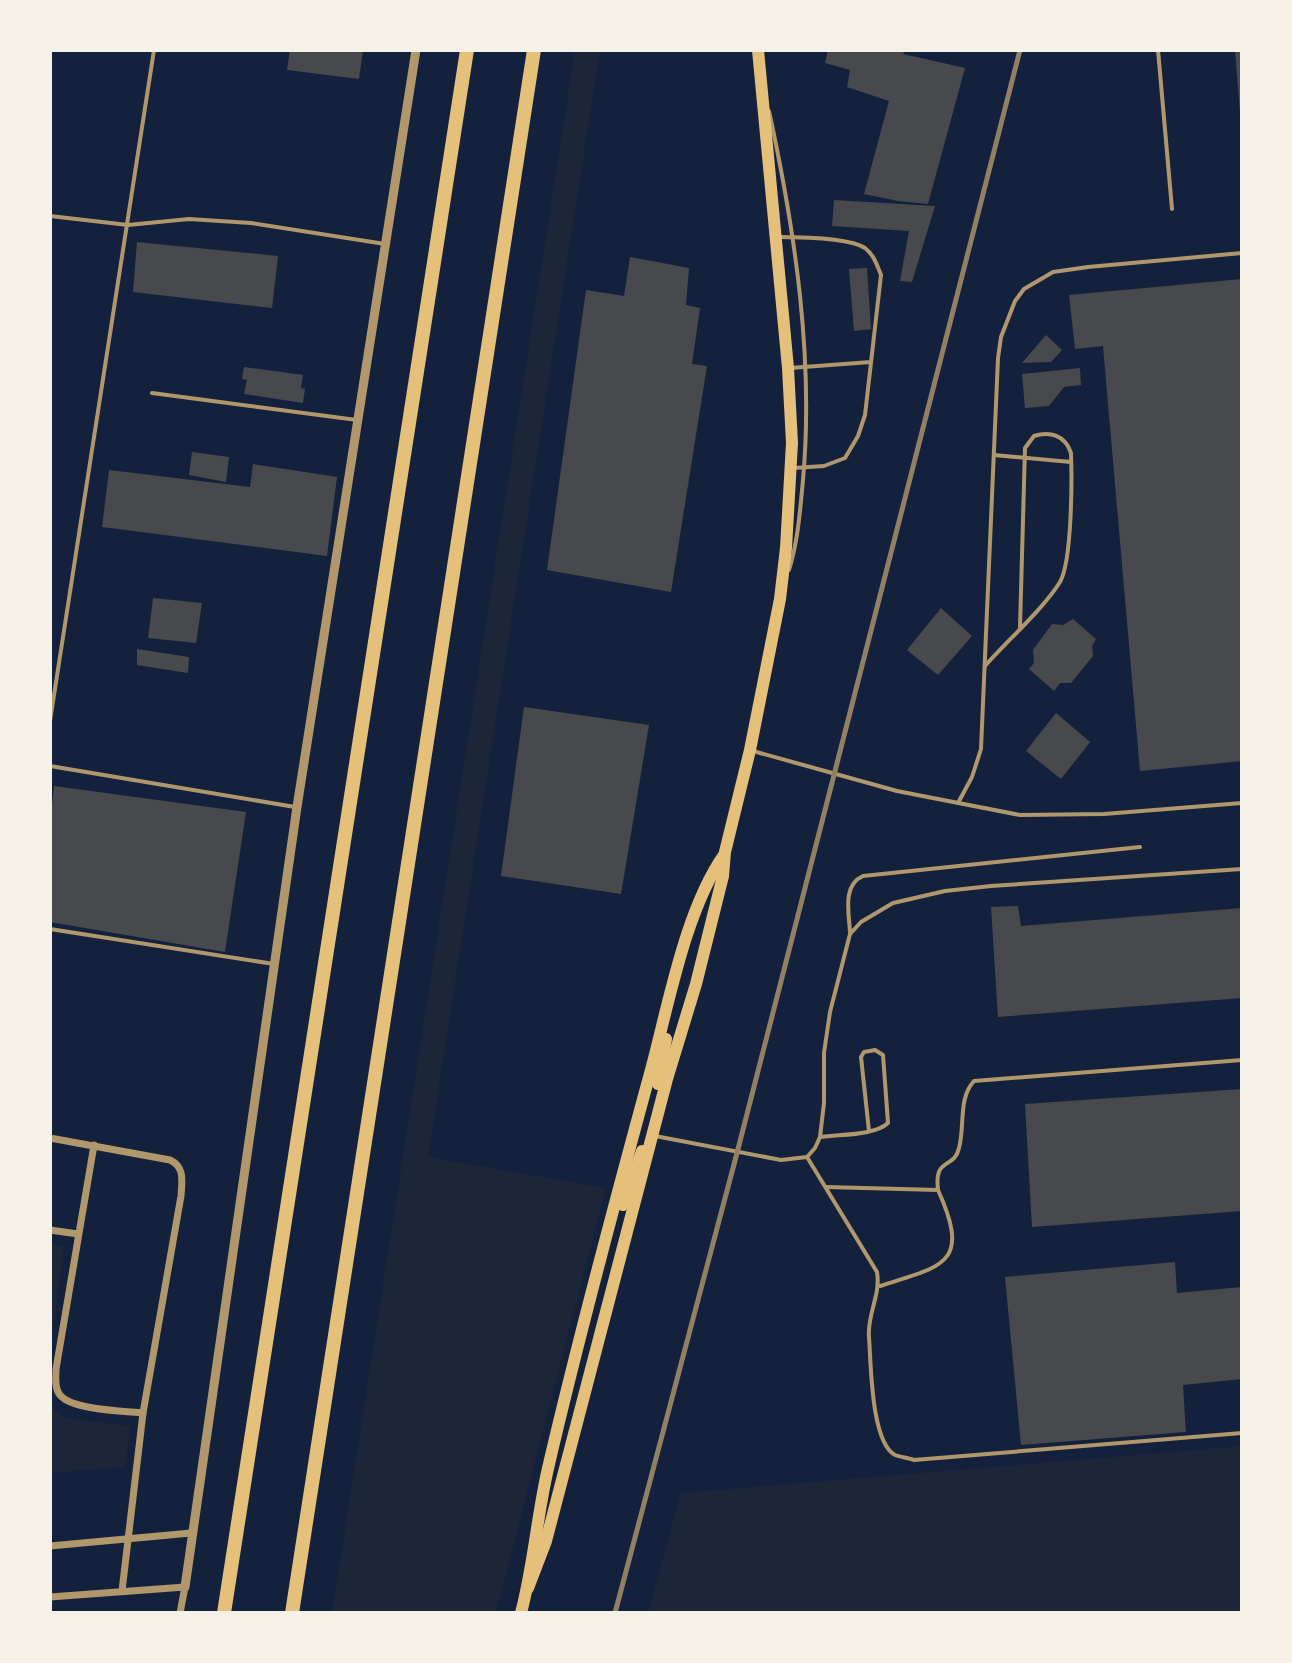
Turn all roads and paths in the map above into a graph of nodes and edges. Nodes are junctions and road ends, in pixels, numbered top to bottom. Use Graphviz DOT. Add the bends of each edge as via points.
graph roads {
  1 [pos="154,50"];
  2 [pos="416,50"];
  3 [pos="467,50"];
  4 [pos="534,50"];
  5 [pos="758,50"];
  6 [pos="1158,50"];
  7 [pos="760,67"];
  8 [pos="1172,209"];
  9 [pos="50,216"];
  10 [pos="128,225"];
  11 [pos="776,237"];
  12 [pos="791,237"];
  13 [pos="387,244"];
  14 [pos="1242,253"];
  15 [pos="871,362"];
  16 [pos="804,367"];
  17 [pos="788,368"];
  18 [pos="152,393"];
  19 [pos="359,420"];
  20 [pos="993,455"];
  21 [pos="1023,457"];
  22 [pos="1071,462"];
  23 [pos="797,468"];
  24 [pos="1020,627"];
  25 [pos="985,666"];
  26 [pos="50,721"];
  27 [pos="750,750"];
  28 [pos="50,766"];
  29 [pos="958,803"];
  30 [pos="1242,803"];
  31 [pos="297,807"];
  32 [pos="1140,847"];
  33 [pos="725,852"];
  34 [pos="1242,869"];
  35 [pos="50,929"];
  36 [pos="850,934"];
  37 [pos="276,964"];
  38 [pos="672,992"];
  39 [pos="1242,1060"];
  40 [pos="869,1131"];
  41 [pos="652,1135"];
  42 [pos="820,1137"];
  43 [pos="50,1138"];
  44 [pos="94,1145"];
  45 [pos="807,1157"];
  46 [pos="826,1187"];
  47 [pos="938,1190"];
  48 [pos="50,1230"];
  49 [pos="78,1234"];
  50 [pos="879,1286"];
  51 [pos="592,1291"];
  52 [pos="143,1413"];
  53 [pos="1242,1433"];
  54 [pos="191,1533"];
  55 [pos="128,1540"];
  56 [pos="50,1546"];
  57 [pos="185,1587"];
  58 [pos="528,1588"];
  59 [pos="122,1591"];
  60 [pos="50,1597"];
  61 [pos="180,1613"];
  62 [pos="224,1613"];
  63 [pos="292,1613"];
  64 [pos="521,1613"];
  1 -- 10 [label="lane"];
  2 -- 13 [label="street"];
  3 -- 62 [label="highway"];
  4 -- 63 [label="highway"];
  5 -- 7 [label="main road"];
  6 -- 8 [label="lane"];
  7 -- 11 [label="main road"];
  7 -- 12 [label="lane"];
  9 -- 10 [label="lane"];
  10 -- 13 [label="lane" via="189,219 251,223"];
  10 -- 26 [label="lane"];
  11 -- 12 [label="lane"];
  11 -- 17 [label="main road"];
  12 -- 15 [label="lane" via="847,243 864,248 875,259 881,275"];
  12 -- 16 [label="lane"];
  13 -- 19 [label="street"];
  14 -- 20 [label="lane" via="1071,269 1053,272 1024,289 1001,337"];
  15 -- 16 [label="lane"];
  15 -- 23 [label="lane" via="865,415 845,458"];
  16 -- 17 [label="lane"];
  16 -- 23 [label="lane"];
  17 -- 23 [label="main road"];
  18 -- 19 [label="lane"];
  19 -- 31 [label="street"];
  20 -- 21 [label="lane"];
  20 -- 25 [label="lane"];
  21 -- 22 [label="lane"];
  21 -- 22 [label="lane" via="1028,441 1048,434 1065,440"];
  21 -- 24 [label="lane"];
  22 -- 24 [label="lane" via="1064,574"];
  23 -- 27 [label="main road" via="780,599"];
  24 -- 25 [label="lane"];
  25 -- 29 [label="lane" via="981,749"];
  27 -- 29 [label="lane"];
  27 -- 33 [label="main road"];
  28 -- 31 [label="lane"];
  29 -- 30 [label="lane" via="1020,815"];
  31 -- 37 [label="street"];
  32 -- 36 [label="lane" via="863,876 849,890"];
  33 -- 38 [label="main road" via="702,893"];
  33 -- 41 [label="main road" via="696,984"];
  34 -- 36 [label="lane" via="945,891 893,903"];
  35 -- 37 [label="lane"];
  36 -- 42 [label="lane" via="830,1012"];
  37 -- 54 [label="street"];
  38 -- 41 [label="main road"];
  38 -- 51 [label="main road"];
  39 -- 47 [label="lane" via="974,1081 965,1100 958,1153 940,1168"];
  40 -- 40 [label="lane" via="888,1123 883,1055 875,1050 861,1057"];
  40 -- 42 [label="lane"];
  41 -- 45 [label="lane" via="772,1159"];
  41 -- 51 [label="main road" via="636,1165"];
  41 -- 58 [label="main road" via="546,1541"];
  42 -- 45 [label="lane"];
  43 -- 44 [label="street"];
  44 -- 49 [label="street"];
  44 -- 52 [label="street" via="170,1160 180,1167 181,1196"];
  45 -- 46 [label="lane"];
  46 -- 47 [label="lane"];
  46 -- 50 [label="lane" via="875,1266"];
  47 -- 50 [label="lane" via="951,1229 947,1260"];
  48 -- 49 [label="street"];
  49 -- 52 [label="street" via="56,1369 59,1394 75,1404"];
  50 -- 53 [label="lane" via="868,1329 878,1426 894,1454 914,1460"];
  51 -- 58 [label="main road" via="541,1499"];
  52 -- 55 [label="street"];
  54 -- 55 [label="street"];
  54 -- 57 [label="street"];
  55 -- 56 [label="street"];
  55 -- 59 [label="street"];
  57 -- 59 [label="street"];
  57 -- 61 [label="street"];
  58 -- 64 [label="main road"];
  59 -- 60 [label="street"];
}
